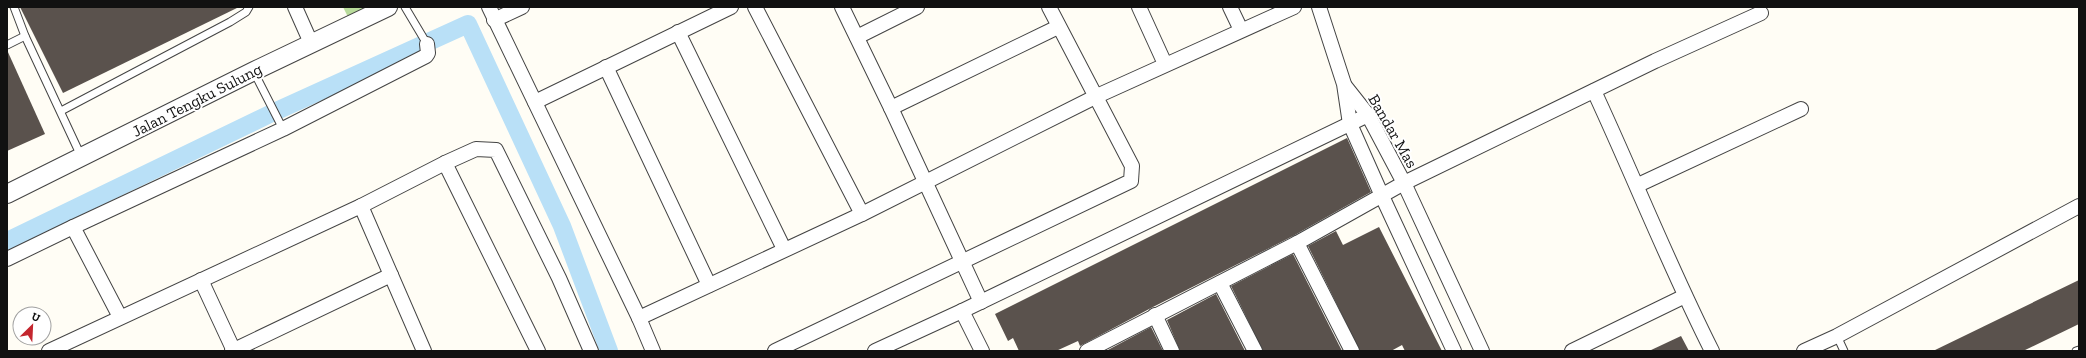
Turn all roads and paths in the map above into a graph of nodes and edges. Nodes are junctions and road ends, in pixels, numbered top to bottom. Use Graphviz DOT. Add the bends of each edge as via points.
graph roads {
  1 [pos="14,7"];
  2 [pos="249,7"];
  3 [pos="295,7"];
  4 [pos="388,7"];
  5 [pos="405,7"];
  6 [pos="522,7"];
  7 [pos="731,7"];
  8 [pos="754,7"];
  9 [pos="842,7"];
  10 [pos="917,7"];
  11 [pos="1049,7"];
  12 [pos="1139,7"];
  13 [pos="1230,7"];
  14 [pos="1294,7"];
  15 [pos="1319,7"];
  16 [pos="492,13"];
  17 [pos="1761,13"];
  18 [pos="1058,27"];
  19 [pos="1241,30"];
  20 [pos="678,32"];
  21 [pos="25,36"];
  22 [pos="857,36"];
  23 [pos="311,43"];
  24 [pos="427,44"];
  25 [pos="7,45"];
  26 [pos="1165,64"];
  27 [pos="606,67"];
  28 [pos="254,71"];
  29 [pos="1344,84"];
  30 [pos="1594,91"];
  31 [pos="1097,96"];
  32 [pos="535,102"];
  33 [pos="891,108"];
  34 [pos="1801,109"];
  35 [pos="61,111"];
  36 [pos="1368,115"];
  37 [pos="281,124"];
  38 [pos="1350,124"];
  39 [pos="82,158"];
  40 [pos="445,163"];
  41 [pos="925,183"];
  42 [pos="1404,183"];
  43 [pos="1638,185"];
  44 [pos="7,194"];
  45 [pos="1382,196"];
  46 [pos="362,206"];
  47 [pos="2079,206"];
  48 [pos="862,214"];
  49 [pos="73,227"];
  50 [pos="1297,243"];
  51 [pos="784,249"];
  52 [pos="7,259"];
  53 [pos="963,262"];
  54 [pos="391,275"];
  55 [pos="201,280"];
  56 [pos="1220,282"];
  57 [pos="709,285"];
  58 [pos="1685,296"];
  59 [pos="981,302"];
  60 [pos="962,311"];
  61 [pos="1155,315"];
  62 [pos="120,317"];
  63 [pos="639,318"];
  64 [pos="1837,336"];
  65 [pos="66,347"];
  66 [pos="1813,349"];
  67 [pos="420,350"];
  68 [pos="2079,350"];
  69 [pos="49,351"];
  70 [pos="233,351"];
  71 [pos="538,351"];
  72 [pos="591,351"];
  73 [pos="652,351"];
  74 [pos="775,351"];
  75 [pos="875,351"];
  76 [pos="982,351"];
  77 [pos="1087,351"];
  78 [pos="1172,351"];
  79 [pos="1255,351"];
  80 [pos="1352,351"];
  81 [pos="1454,351"];
  82 [pos="1482,351"];
  83 [pos="1572,351"];
  84 [pos="1712,351"];
  85 [pos="1844,351"];
  86 [pos="2076,351"];
  1 -- 21 [label="lane"];
  2 -- 35 [label="lane" via="246,12 230,22"];
  3 -- 23 [label="street"];
  4 -- 23 [label="street, Jalan Tengku Sulung"];
  5 -- 24 [label="lane"];
  6 -- 16 [label="street"];
  7 -- 20 [label="street"];
  8 -- 48 [label="street"];
  9 -- 22 [label="street"];
  10 -- 22 [label="street"];
  11 -- 18 [label="street"];
  12 -- 26 [label="street"];
  13 -- 19 [label="street"];
  14 -- 19 [label="street"];
  15 -- 29 [label="street"];
  16 -- 32 [label="street"];
  17 -- 30 [label="street"];
  18 -- 31 [label="street"];
  18 -- 33 [label="street"];
  19 -- 26 [label="street"];
  20 -- 27 [label="street"];
  20 -- 51 [label="street"];
  21 -- 25 [label="lane"];
  21 -- 35 [label="lane"];
  22 -- 33 [label="street"];
  23 -- 28 [label="street, Jalan Tengku Sulung"];
  24 -- 37 [label="street" via="426,56"];
  26 -- 31 [label="street"];
  27 -- 32 [label="street"];
  27 -- 57 [label="street"];
  28 -- 37 [label="lane"];
  28 -- 39 [label="street, Jalan Tengku Sulung"];
  29 -- 36 [label="street, Bandar Mas"];
  29 -- 38 [label="street, Bandar Mas"];
  30 -- 42 [label="street"];
  30 -- 43 [label="street"];
  31 -- 41 [label="street"];
  31 -- 53 [label="street" via="1132,166 1131,181"];
  32 -- 63 [label="street"];
  33 -- 41 [label="street"];
  34 -- 43 [label="street"];
  35 -- 39 [label="lane"];
  36 -- 38 [label="street"];
  36 -- 42 [label="street, Bandar Mas"];
  37 -- 49 [label="street"];
  38 -- 45 [label="street, Bandar Mas"];
  38 -- 59 [label="street"];
  39 -- 44 [label="street, Jalan Tengku Sulung"];
  40 -- 46 [label="street"];
  40 -- 71 [label="street"];
  40 -- 72 [label="street" via="476,149 496,150 559,278"];
  41 -- 48 [label="street"];
  41 -- 53 [label="street"];
  42 -- 45 [label="street"];
  42 -- 82 [label="street, Bandar Mas"];
  43 -- 58 [label="street"];
  45 -- 50 [label="street"];
  45 -- 81 [label="street, Bandar Mas"];
  46 -- 54 [label="street"];
  46 -- 55 [label="street"];
  47 -- 64 [label="street"];
  48 -- 51 [label="street"];
  49 -- 52 [label="street"];
  49 -- 62 [label="street"];
  50 -- 56 [label="street"];
  50 -- 80 [label="street"];
  51 -- 57 [label="street"];
  53 -- 59 [label="street"];
  53 -- 74 [label="street"];
  54 -- 67 [label="street"];
  54 -- 70 [label="street"];
  55 -- 62 [label="street"];
  55 -- 70 [label="street"];
  56 -- 61 [label="street"];
  56 -- 79 [label="street"];
  57 -- 63 [label="street"];
  58 -- 83 [label="street"];
  58 -- 84 [label="street"];
  59 -- 60 [label="street"];
  60 -- 75 [label="street"];
  60 -- 76 [label="street"];
  61 -- 77 [label="street"];
  61 -- 78 [label="street"];
  62 -- 65 [label="street"];
  63 -- 73 [label="street"];
  64 -- 66 [label="street"];
  64 -- 85 [label="lane"];
  65 -- 69 [label="street"];
  68 -- 86 [label="lane"];
}
